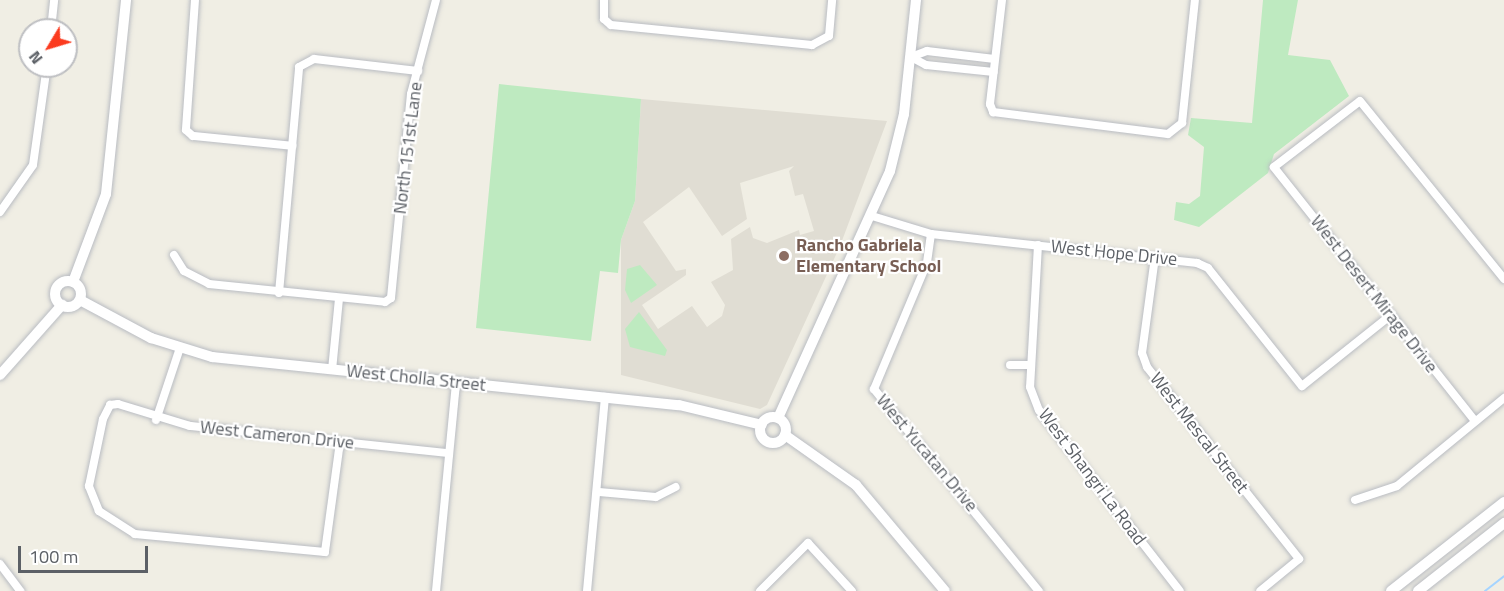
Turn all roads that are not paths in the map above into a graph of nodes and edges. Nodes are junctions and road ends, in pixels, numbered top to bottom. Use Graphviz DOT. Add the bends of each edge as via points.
graph roads {
  1 [pos="54,0"];
  2 [pos="126,0"];
  3 [pos="195,0"];
  4 [pos="436,0"];
  5 [pos="604,0"];
  6 [pos="832,0"];
  7 [pos="916,0"];
  8 [pos="1002,0"];
  9 [pos="1195,0"];
  10 [pos="52,18"];
  11 [pos="952,54"];
  12 [pos="911,57"];
  13 [pos="995,59"];
  14 [pos="951,67"];
  15 [pos="417,71"];
  16 [pos="994,72"];
  17 [pos="45,78"];
  18 [pos="293,146"];
  19 [pos="0,212"];
  20 [pos="872,216"];
  21 [pos="931,234"];
  22 [pos="1038,245"];
  23 [pos="174,255"];
  24 [pos="1155,257"];
  25 [pos="1504,279"];
  26 [pos="73,282"];
  27 [pos="279,293"];
  28 [pos="339,298"];
  29 [pos="80,300"];
  30 [pos="62,305"];
  31 [pos="1391,315"];
  32 [pos="180,348"];
  33 [pos="1010,365"];
  34 [pos="1029,365"];
  35 [pos="2,370"];
  36 [pos="332,370"];
  37 [pos="456,382"];
  38 [pos="605,397"];
  39 [pos="1504,398"];
  40 [pos="778,418"];
  41 [pos="156,420"];
  42 [pos="1475,421"];
  43 [pos="762,425"];
  44 [pos="785,435"];
  45 [pos="340,442"];
  46 [pos="447,453"];
  47 [pos="676,487"];
  48 [pos="599,492"];
  49 [pos="1355,500"];
  50 [pos="1504,502"];
  51 [pos="1504,523"];
  52 [pos="0,564"];
  53 [pos="20,591"];
  54 [pos="436,591"];
  55 [pos="587,591"];
  56 [pos="760,591"];
  57 [pos="852,591"];
  58 [pos="945,591"];
  59 [pos="1039,591"];
  60 [pos="1180,591"];
  61 [pos="1260,591"];
  62 [pos="1391,591"];
  63 [pos="1418,591"];
  1 -- 10 [label="street"];
  2 -- 26 [label="street" via="106,194 96,234"];
  3 -- 18 [label="street" via="186,130 193,136"];
  4 -- 15 [label="street, North 151st Lane"];
  5 -- 6 [label="street" via="604,20 611,25 812,45 825,42"];
  7 -- 12 [label="street"];
  8 -- 13 [label="street"];
  9 -- 16 [label="street" via="1179,131 993,112"];
  11 -- 12 [label="street" via="927,51"];
  11 -- 13 [label="street"];
  11 -- 14 [label="street"];
  12 -- 14 [label="street"];
  12 -- 20 [label="street" via="901,133"];
  13 -- 16 [label="street"];
  14 -- 16 [label="street"];
  15 -- 18 [label="street" via="303,60"];
  15 -- 28 [label="street, North 151st Lane" via="411,94 391,298"];
  17 -- 19 [label="street" via="33,165"];
  18 -- 27 [label="street"];
  20 -- 21 [label="street, West Hope Drive"];
  20 -- 40 [label="street"];
  21 -- 22 [label="street, West Hope Drive"];
  21 -- 59 [label="street, West Yucatan Drive" via="925,269 874,389"];
  22 -- 24 [label="street, West Hope Drive"];
  22 -- 34 [label="street, West Shangri La Road"];
  23 -- 27 [label="street" via="184,271 209,284"];
  24 -- 31 [label="street, West Hope Drive" via="1208,268 1302,386"];
  24 -- 61 [label="street, West Mescal Street" via="1142,353 1147,367 1299,559"];
  25 -- 31 [label="street, West Desert Mirage Drive" via="1360,101 1274,167"];
  26 -- 29 [label="street"];
  26 -- 30 [label="street" via="56,291"];
  27 -- 28 [label="street"];
  28 -- 36 [label="street"];
  29 -- 30 [label="street"];
  29 -- 32 [label="street, West Cholla Street"];
  30 -- 35 [label="street"];
  31 -- 42 [label="street, West Desert Mirage Drive"];
  32 -- 36 [label="street, West Cholla Street" via="212,357"];
  32 -- 41 [label="street"];
  33 -- 34 [label="street"];
  34 -- 60 [label="street, West Shangri La Road" via="1030,387 1039,410"];
  36 -- 37 [label="street, West Cholla Street"];
  37 -- 38 [label="street, West Cholla Street"];
  37 -- 46 [label="street"];
  38 -- 43 [label="street, West Cholla Street" via="693,406"];
  38 -- 48 [label="street"];
  39 -- 42 [label="street"];
  40 -- 43 [label="street"];
  40 -- 44 [label="street"];
  41 -- 45 [label="street, West Cameron Drive"];
  41 -- 45 [label="street, West Cameron Drive" via="110,405 90,466 89,486 99,511 135,534 325,552"];
  42 -- 49 [label="street" via="1396,486"];
  43 -- 44 [label="street" via="761,433 770,442"];
  44 -- 58 [label="street" via="856,485"];
  45 -- 46 [label="street, West Cameron Drive"];
  46 -- 54 [label="street"];
  47 -- 48 [label="street" via="656,497"];
  48 -- 55 [label="street"];
  50 -- 62 [label="street"];
  51 -- 63 [label="street"];
  52 -- 53 [label="street"];
  56 -- 57 [label="street" via="808,543 819,549"];
}
